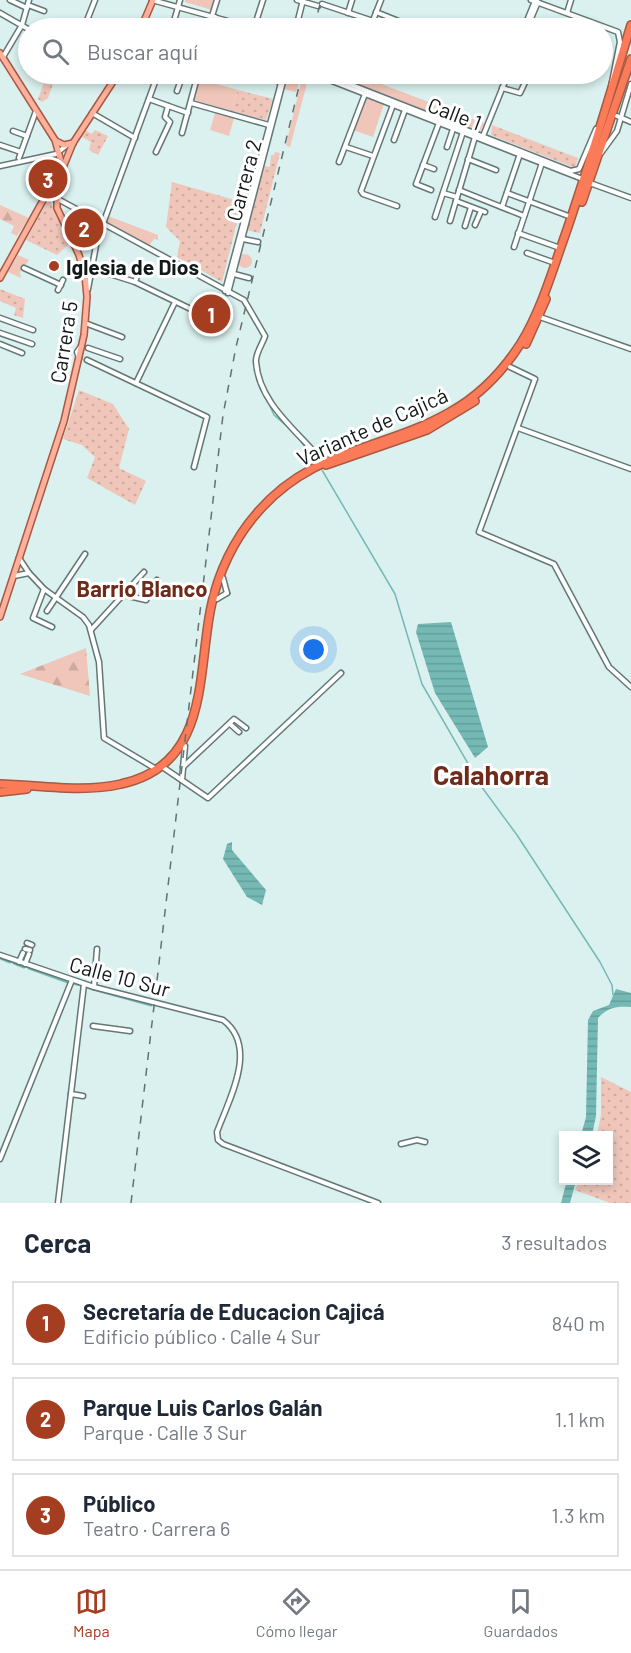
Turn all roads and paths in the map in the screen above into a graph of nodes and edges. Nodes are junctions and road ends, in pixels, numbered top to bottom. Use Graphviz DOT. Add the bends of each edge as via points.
graph roads {
  1 [pos="10,0"];
  2 [pos="95,0"];
  3 [pos="152,0"];
  4 [pos="182,0"];
  5 [pos="217,0"];
  6 [pos="263,0"];
  7 [pos="297,0"];
  8 [pos="352,0"];
  9 [pos="381,0"];
  10 [pos="571,0"];
  11 [pos="303,1"];
  12 [pos="535,1"];
  13 [pos="28,4"];
  14 [pos="180,7"];
  15 [pos="44,11"];
  16 [pos="376,12"];
  17 [pos="0,13"];
  18 [pos="348,13"];
  19 [pos="567,13"];
  20 [pos="213,16"];
  21 [pos="88,18"];
  22 [pos="145,18"];
  23 [pos="176,18"];
  24 [pos="220,18"];
  25 [pos="257,18"];
  26 [pos="299,18"];
  27 [pos="364,18"];
  28 [pos="374,18"];
  29 [pos="391,18"];
  30 [pos="529,18"];
  31 [pos="580,18"];
  32 [pos="18,23"];
  33 [pos="631,25"];
  34 [pos="613,30"];
  35 [pos="18,31"];
  36 [pos="631,33"];
  37 [pos="624,44"];
  38 [pos="1,56"];
  39 [pos="631,59"];
  40 [pos="613,69"];
  41 [pos="18,82"];
  42 [pos="613,83"];
  43 [pos="19,84"];
  44 [pos="111,84"];
  45 [pos="154,84"];
  46 [pos="179,84"];
  47 [pos="196,84"];
  48 [pos="281,84"];
  49 [pos="282,84"];
  50 [pos="342,84"];
  51 [pos="344,84"];
  52 [pos="503,84"];
  53 [pos="503,84"];
  54 [pos="524,84"];
  55 [pos="610,84"];
  56 [pos="613,84"];
  57 [pos="631,84"];
  58 [pos="348,86"];
  59 [pos="502,88"];
  60 [pos="611,90"];
  61 [pos="177,91"];
  62 [pos="365,94"];
  63 [pos="149,99"];
  64 [pos="191,103"];
  65 [pos="393,103"];
  66 [pos="614,105"];
  67 [pos="168,106"];
  68 [pos="36,110"];
  69 [pos="405,110"];
  70 [pos="604,112"];
  71 [pos="92,113"];
  72 [pos="188,113"];
  73 [pos="619,117"];
  74 [pos="440,122"];
  75 [pos="608,122"];
  76 [pos="631,122"];
  77 [pos="269,125"];
  78 [pos="453,129"];
  79 [pos="13,131"];
  80 [pos="463,132"];
  81 [pos="182,134"];
  82 [pos="27,136"];
  83 [pos="480,137"];
  84 [pos="135,138"];
  85 [pos="55,140"];
  86 [pos="394,140"];
  87 [pos="73,143"];
  88 [pos="0,145"];
  89 [pos="67,145"];
  90 [pos="346,147"];
  91 [pos="447,147"];
  92 [pos="21,152"];
  93 [pos="156,152"];
  94 [pos="60,153"];
  95 [pos="520,153"];
  96 [pos="373,156"];
  97 [pos="19,158"];
  98 [pos="468,159"];
  99 [pos="597,159"];
  100 [pos="339,162"];
  101 [pos="542,163"];
  102 [pos="423,165"];
  103 [pos="0,166"];
  104 [pos="62,168"];
  105 [pos="434,169"];
  106 [pos="496,170"];
  107 [pos="587,181"];
  108 [pos="431,190"];
  109 [pos="459,190"];
  110 [pos="47,193"];
  111 [pos="443,193"];
  112 [pos="507,193"];
  113 [pos="55,196"];
  114 [pos="631,198"];
  115 [pos="456,199"];
  116 [pos="529,201"];
  117 [pos="397,206"];
  118 [pos="471,207"];
  119 [pos="502,207"];
  120 [pos="524,216"];
  121 [pos="435,217"];
  122 [pos="571,218"];
  123 [pos="450,221"];
  124 [pos="103,223"];
  125 [pos="476,225"];
  126 [pos="465,226"];
  127 [pos="518,233"];
  128 [pos="243,239"];
  129 [pos="258,242"];
  130 [pos="514,247"];
  131 [pos="561,248"];
  132 [pos="527,253"];
  133 [pos="555,263"];
  134 [pos="83,265"];
  135 [pos="140,267"];
  136 [pos="24,268"];
  137 [pos="91,268"];
  138 [pos="234,274"];
  139 [pos="0,278"];
  140 [pos="249,278"];
  141 [pos="63,280"];
  142 [pos="135,282"];
  143 [pos="61,285"];
  144 [pos="58,290"];
  145 [pos="226,292"];
  146 [pos="87,297"];
  147 [pos="175,302"];
  148 [pos="199,313"];
  149 [pos="540,316"];
  150 [pos="0,318"];
  151 [pos="85,324"];
  152 [pos="33,330"];
  153 [pos="0,333"];
  154 [pos="122,337"];
  155 [pos="0,344"];
  156 [pos="32,344"];
  157 [pos="86,346"];
  158 [pos="631,349"];
  159 [pos="22,353"];
  160 [pos="84,360"];
  161 [pos="120,360"];
  162 [pos="510,367"];
  163 [pos="136,383"];
  164 [pos="518,428"];
  165 [pos="322,464"];
  166 [pos="194,467"];
  167 [pos="631,469"];
  168 [pos="311,471"];
  169 [pos="85,554"];
  170 [pos="19,558"];
  171 [pos="144,572"];
  172 [pos="29,573"];
  173 [pos="14,576"];
  174 [pos="223,578"];
  175 [pos="157,580"];
  176 [pos="44,589"];
  177 [pos="124,595"];
  178 [pos="56,598"];
  179 [pos="217,599"];
  180 [pos="47,611"];
  181 [pos="0,617"];
  182 [pos="52,627"];
  183 [pos="90,631"];
  184 [pos="341,674"];
  185 [pos="631,687"];
  186 [pos="230,724"];
  187 [pos="246,728"];
  188 [pos="239,732"];
  189 [pos="185,746"];
  190 [pos="183,767"];
  191 [pos="160,769"];
  192 [pos="182,780"];
  193 [pos="0,784"];
  194 [pos="0,792"];
  195 [pos="97,949"];
  196 [pos="0,955"];
  197 [pos="19,962"];
  198 [pos="25,964"];
  199 [pos="72,980"];
  200 [pos="84,984"];
  201 [pos="94,987"];
  202 [pos="93,1026"];
  203 [pos="130,1031"];
  204 [pos="71,1094"];
  205 [pos="83,1096"];
  206 [pos="426,1142"];
  207 [pos="401,1144"];
  208 [pos="0,1159"];
  209 [pos="58,1203"];
  210 [pos="378,1203"];
  1 -- 13 [label="street"];
  2 -- 21 [label="street"];
  3 -- 14 [label="street"];
  3 -- 22 [label="main road"];
  4 -- 14 [label="street"];
  5 -- 20 [label="street"];
  6 -- 25 [label="street"];
  7 -- 11 [label="street"];
  8 -- 18 [label="street"];
  9 -- 16 [label="street"];
  10 -- 19 [label="street"];
  11 -- 18 [label="street"];
  11 -- 26 [label="street"];
  12 -- 19 [label="street"];
  12 -- 30 [label="street"];
  13 -- 15 [label="street"];
  14 -- 20 [label="street"];
  14 -- 23 [label="street"];
  16 -- 28 [label="street"];
  16 -- 29 [label="street"];
  17 -- 32 [label="street"];
  18 -- 27 [label="street"];
  19 -- 31 [label="street"];
  20 -- 24 [label="street"];
  33 -- 37 [label="highway, Variante de Cajicá"];
  34 -- 40 [label="street" via="618,32 620,42"];
  35 -- 38 [label="street"];
  36 -- 37 [label="highway"];
  37 -- 42 [label="highway, Variante de Cajicá"];
  38 -- 41 [label="main road"];
  39 -- 66 [label="highway, Variante de Cajicá"];
  43 -- 68 [label="main road"];
  44 -- 71 [label="main road"];
  45 -- 63 [label="street, Carrera 5"];
  46 -- 61 [label="street"];
  47 -- 64 [label="street"];
  48 -- 77 [label="street"];
  49 -- 128 [label="street, Carrera 2"];
  50 -- 58 [label="street, Calle 1"];
  51 -- 58 [label="street, Calle 1"];
  52 -- 59 [label="street"];
  53 -- 83 [label="street"];
  54 -- 59 [label="street" via="520,93"];
  55 -- 60 [label="street"];
  56 -- 60 [label="highway, Variante de Cajicá"];
  57 -- 73 [label="street"];
  58 -- 62 [label="street, Calle 1"];
  58 -- 65 [label="street, Calle 1"];
  59 -- 83 [label="street"];
  60 -- 70 [label="highway, Variante de Cajicá"];
  62 -- 65 [label="street, Calle 1"];
  62 -- 90 [label="street"];
  63 -- 67 [label="street"];
  63 -- 84 [label="street, Carrera 5"];
  64 -- 72 [label="street"];
  64 -- 77 [label="street"];
  65 -- 69 [label="street, Calle 1"];
  65 -- 74 [label="street, Calle 1"];
  65 -- 96 [label="street"];
  66 -- 73 [label="street"];
  66 -- 75 [label="highway, Variante de Cajicá"];
  67 -- 72 [label="street"];
  67 -- 93 [label="street" via="165,117 170,122"];
  68 -- 82 [label="street"];
  68 -- 85 [label="main road"];
  69 -- 74 [label="street, Calle 1"];
  69 -- 86 [label="street"];
  70 -- 95 [label="street, Calle 1" via="579,169 571,171"];
  70 -- 107 [label="highway, Variante de Cajicá"];
  71 -- 84 [label="street"];
  71 -- 87 [label="main road"];
  72 -- 81 [label="street"];
  73 -- 75 [label="street"];
  73 -- 76 [label="street"];
  73 -- 99 [label="street" via="616,131"];
  74 -- 78 [label="street, Calle 1"];
  74 -- 83 [label="street, Calle 1"];
  74 -- 102 [label="street"];
  75 -- 99 [label="highway, Variante de Cajicá"];
  77 -- 145 [label="street"];
  78 -- 80 [label="street, Calle 1"];
  78 -- 91 [label="street"];
  79 -- 82 [label="street"];
  80 -- 83 [label="street, Calle 1"];
  80 -- 111 [label="street"];
  82 -- 92 [label="street"];
  83 -- 95 [label="street, Calle 1"];
  83 -- 98 [label="street"];
  84 -- 124 [label="street, Carrera 5"];
  85 -- 89 [label="main road"];
  85 -- 94 [label="main road"];
  87 -- 89 [label="main road"];
  87 -- 104 [label="main road"];
  88 -- 92 [label="street"];
  89 -- 94 [label="street"];
  90 -- 96 [label="street"];
  90 -- 100 [label="street"];
  92 -- 97 [label="street"];
  94 -- 103 [label="street"];
  94 -- 104 [label="main road"];
  95 -- 101 [label="street, Calle 1"];
  95 -- 112 [label="street"];
  96 -- 117 [label="street" via="362,193"];
  98 -- 106 [label="street, Calle 1"];
  98 -- 109 [label="street"];
  99 -- 107 [label="highway, Variante de Cajicá"];
  101 -- 107 [label="street, Calle 1"];
  101 -- 116 [label="street"];
  102 -- 105 [label="street"];
  102 -- 108 [label="street" via="416,184"];
  104 -- 110 [label="main road"];
  104 -- 113 [label="main road"];
  107 -- 114 [label="street, Calle 1"];
  107 -- 122 [label="highway, Variante de Cajicá"];
  107 -- 149 [label="highway, Variante de Cajicá"];
  109 -- 115 [label="street"];
  109 -- 119 [label="street"];
  110 -- 113 [label="main road" via="52,191"];
  110 -- 139 [label="main road"];
  111 -- 115 [label="street"];
  111 -- 121 [label="street"];
  112 -- 116 [label="street"];
  112 -- 119 [label="street"];
  113 -- 124 [label="street"];
  113 -- 134 [label="main road"];
  115 -- 118 [label="street"];
  115 -- 123 [label="street"];
  116 -- 120 [label="street"];
  116 -- 122 [label="street"];
  118 -- 125 [label="street" via="483,212"];
  118 -- 126 [label="street"];
  119 -- 120 [label="street"];
  120 -- 127 [label="street"];
  122 -- 131 [label="highway, Variante de Cajicá"];
  124 -- 137 [label="street, Carrera 5"];
  124 -- 145 [label="street"];
  127 -- 130 [label="street"];
  127 -- 131 [label="street"];
  128 -- 129 [label="street"];
  128 -- 138 [label="street, Carrera 2"];
  131 -- 133 [label="highway, Variante de Cajicá"];
  132 -- 133 [label="street"];
  133 -- 165 [label="highway, Variante de Cajicá" via="520,345 477,394 432,422"];
  134 -- 137 [label="main road"];
  134 -- 146 [label="main road"];
  135 -- 142 [label="street"];
  136 -- 143 [label="street"];
  137 -- 142 [label="street"];
  137 -- 146 [label="street, Carrera 5"];
  138 -- 140 [label="street"];
  138 -- 145 [label="street, Carrera 2"];
  141 -- 143 [label="street"];
  142 -- 147 [label="street"];
  143 -- 144 [label="street"];
  145 -- 165 [label="street" via="246,302 265,333 256,361 261,384 274,410 302,435"];
  146 -- 151 [label="main road, Carrera 5"];
  147 -- 148 [label="street"];
  147 -- 163 [label="street"];
  149 -- 158 [label="street"];
  149 -- 162 [label="highway, Variante de Cajicá"];
  150 -- 152 [label="street"];
  151 -- 154 [label="street"];
  151 -- 157 [label="main road, Carrera 5"];
  153 -- 156 [label="street"];
  155 -- 159 [label="street"];
  157 -- 160 [label="main road, Carrera 5"];
  157 -- 161 [label="street"];
  160 -- 163 [label="street"];
  160 -- 170 [label="main road, Carrera 5"];
  162 -- 164 [label="street" via="533,376 536,384"];
  162 -- 165 [label="highway, Variante de Cajicá" via="480,397 445,421"];
  163 -- 166 [label="street" via="207,417"];
  164 -- 167 [label="street"];
  164 -- 185 [label="street" via="479,532 554,564 603,657"];
  165 -- 168 [label="highway, Variante de Cajicá"];
  168 -- 174 [label="highway, Variante de Cajicá" via="261,514"];
  168 -- 191 [label="highway, Variante de Cajicá" via="284,487 258,512 227,560 211,609 194,719 179,747"];
  169 -- 178 [label="street"];
  170 -- 172 [label="street"];
  170 -- 173 [label="main road, Carrera 5"];
  171 -- 177 [label="street"];
  172 -- 173 [label="street"];
  172 -- 176 [label="street"];
  173 -- 181 [label="main road, Carrera 5"];
  174 -- 179 [label="highway, Variante de Cajicá"];
  174 -- 179 [label="street" via="228,594"];
  175 -- 177 [label="street" via="146,600"];
  176 -- 178 [label="street"];
  176 -- 182 [label="street" via="33,618"];
  177 -- 183 [label="street"];
  178 -- 180 [label="street"];
  178 -- 183 [label="street" via="83,617"];
  179 -- 189 [label="highway, Variante de Cajicá" via="202,702"];
  183 -- 191 [label="street" via="99,662 103,735 110,743"];
  184 -- 192 [label="street" via="208,798"];
  186 -- 187 [label="street" via="234,719"];
  186 -- 188 [label="street"];
  186 -- 190 [label="street"];
  189 -- 190 [label="street"];
  189 -- 191 [label="highway, Variante de Cajicá"];
  190 -- 192 [label="street"];
  191 -- 192 [label="street"];
  191 -- 193 [label="highway, Variante de Cajicá" via="105,787"];
  191 -- 194 [label="highway, Variante de Cajicá" via="146,780 114,790"];
  195 -- 201 [label="street"];
  196 -- 197 [label="street, Calle 10 Sur"];
  197 -- 198 [label="street, Calle 10 Sur"];
  197 -- 198 [label="street" via="27,951"];
  198 -- 199 [label="street, Calle 10 Sur"];
  199 -- 200 [label="street, Calle 10 Sur"];
  199 -- 208 [label="street"];
  200 -- 201 [label="street, Calle 10 Sur"];
  200 -- 204 [label="street"];
  201 -- 210 [label="street, Calle 10 Sur" via="215,1017 231,1026 240,1050 240,1065 218,1140"];
  202 -- 203 [label="street"];
  204 -- 205 [label="street"];
  204 -- 209 [label="street"];
  206 -- 207 [label="street"];
}
